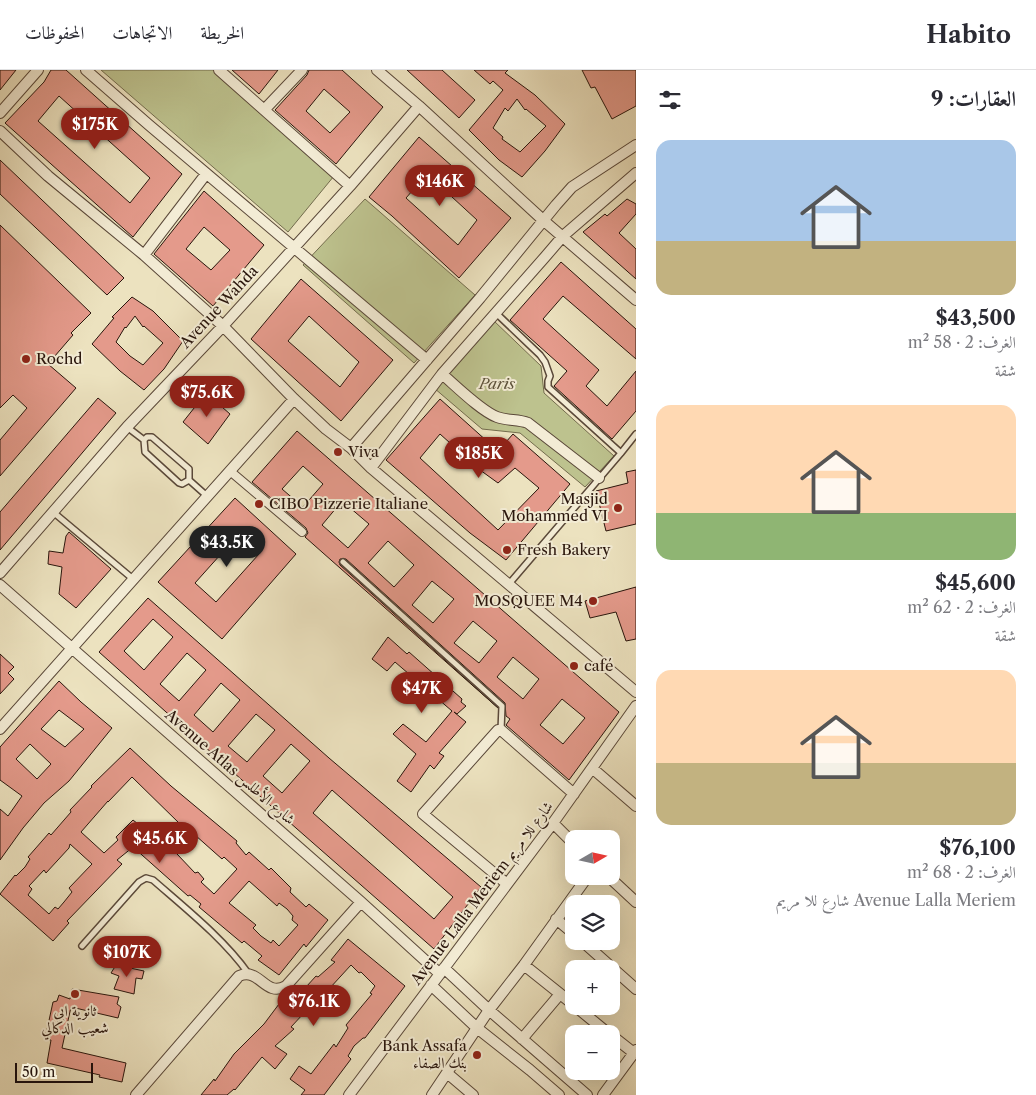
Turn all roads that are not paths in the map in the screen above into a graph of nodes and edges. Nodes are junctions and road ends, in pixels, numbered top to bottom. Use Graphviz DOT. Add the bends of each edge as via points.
graph roads {
  1 [pos="38,70"];
  2 [pos="86,70"];
  3 [pos="219,70"];
  4 [pos="302,70"];
  5 [pos="377,70"];
  6 [pos="419,106"];
  7 [pos="265,109"];
  8 [pos="0,113"];
  9 [pos="0,131"];
  10 [pos="636,145"];
  11 [pos="636,173"];
  12 [pos="206,174"];
  13 [pos="350,186"];
  14 [pos="543,220"];
  15 [pos="563,236"];
  16 [pos="294,248"];
  17 [pos="144,255"];
  18 [pos="636,300"];
  19 [pos="496,313"];
  20 [pos="223,326"];
  21 [pos="427,360"];
  22 [pos="442,374"];
  23 [pos="294,399"];
  24 [pos="128,427"];
  25 [pos="636,434"];
  26 [pos="144,440"];
  27 [pos="351,448"];
  28 [pos="621,453"];
  29 [pos="371,468"];
  30 [pos="230,471"];
  31 [pos="599,478"];
  32 [pos="189,480"];
  33 [pos="207,496"];
  34 [pos="53,512"];
  35 [pos="302,532"];
  36 [pos="343,562"];
  37 [pos="0,573"];
  38 [pos="133,579"];
  39 [pos="508,584"];
  40 [pos="0,585"];
  41 [pos="72,648"];
  42 [pos="636,692"];
  43 [pos="636,706"];
  44 [pos="0,729"];
  45 [pos="501,730"];
  46 [pos="592,768"];
  47 [pos="574,794"];
  48 [pos="636,806"];
  49 [pos="553,823"];
  50 [pos="565,835"];
  51 [pos="507,884"];
  52 [pos="581,885"];
  53 [pos="618,885"];
  54 [pos="361,902"];
  55 [pos="636,902"];
  56 [pos="556,919"];
  57 [pos="565,926"];
  58 [pos="82,946"];
  59 [pos="592,950"];
  60 [pos="524,965"];
  61 [pos="442,971"];
  62 [pos="248,974"];
  63 [pos="432,985"];
  64 [pos="636,989"];
  65 [pos="560,994"];
  66 [pos="565,998"];
  67 [pos="489,1010"];
  68 [pos="586,1015"];
  69 [pos="599,1025"];
  70 [pos="477,1028"];
  71 [pos="522,1039"];
  72 [pos="620,1041"];
  73 [pos="635,1052"];
  74 [pos="447,1073"];
  75 [pos="136,1095"];
  76 [pos="349,1095"];
  77 [pos="432,1095"];
  78 [pos="473,1095"];
  79 [pos="559,1095"];
  80 [pos="587,1095"];
  81 [pos="603,1095"];
  1 -- 8 [label="street"];
  2 -- 12 [label="street"];
  3 -- 7 [label="street"];
  4 -- 7 [label="street"];
  5 -- 6 [label="street"];
  6 -- 13 [label="street, Avenue Wahda"];
  6 -- 14 [label="street"];
  7 -- 13 [label="street"];
  9 -- 17 [label="street" via="48,176"];
  10 -- 14 [label="street" via="572,187"];
  11 -- 15 [label="street"];
  12 -- 16 [label="street"];
  12 -- 17 [label="street"];
  13 -- 16 [label="street, Avenue Wahda"];
  14 -- 15 [label="street"];
  14 -- 21 [label="street"];
  15 -- 18 [label="street"];
  15 -- 19 [label="street"];
  16 -- 20 [label="street, Avenue Wahda"];
  16 -- 21 [label="street"];
  17 -- 20 [label="street"];
  19 -- 22 [label="street"];
  19 -- 28 [label="lane" via="545,362 550,376 548,387"];
  20 -- 23 [label="street"];
  20 -- 24 [label="street, Avenue Wahda"];
  21 -- 27 [label="street"];
  22 -- 29 [label="street"];
  22 -- 31 [label="street" via="486,412 528,423"];
  23 -- 27 [label="street"];
  23 -- 30 [label="street"];
  24 -- 26 [label="lane"];
  24 -- 34 [label="street, Avenue Wahda"];
  25 -- 28 [label="lane"];
  26 -- 32 [label="lane" via="145,452 182,484"];
  26 -- 32 [label="lane" via="152,437 190,469"];
  27 -- 29 [label="street"];
  28 -- 31 [label="lane"];
  29 -- 39 [label="street"];
  30 -- 33 [label="street"];
  30 -- 35 [label="street"];
  31 -- 39 [label="lane"];
  32 -- 33 [label="lane"];
  33 -- 38 [label="street"];
  34 -- 37 [label="street, Avenue Wahda"];
  34 -- 38 [label="lane"];
  36 -- 45 [label="lane" via="502,706"];
  38 -- 41 [label="street"];
  39 -- 42 [label="street"];
  40 -- 41 [label="street, Avenue Atlas شارع الأطلس"];
  41 -- 44 [label="street"];
  41 -- 54 [label="street, Avenue Atlas شارع الأطلس"];
  43 -- 46 [label="street, Avenue Lalla Meriem شارع للا مريم"];
  45 -- 47 [label="street"];
  45 -- 51 [label="street" via="422,814"];
  46 -- 47 [label="street, Avenue Lalla Meriem شارع للا مريم"];
  46 -- 48 [label="street"];
  47 -- 49 [label="street, Avenue Lalla Meriem شارع للا مريم"];
  49 -- 50 [label="street"];
  49 -- 51 [label="street, Avenue Lalla Meriem شارع للا مريم"];
  51 -- 61 [label="street, Avenue Lalla Meriem شارع للا مريم"];
  52 -- 56 [label="street"];
  53 -- 55 [label="street"];
  54 -- 61 [label="street, Avenue Atlas شارع الأطلس"];
  54 -- 62 [label="street" via="286,986 271,989"];
  56 -- 57 [label="street"];
  56 -- 60 [label="street"];
  58 -- 62 [label="lane" via="146,878 153,880 194,916"];
  59 -- 64 [label="street"];
  60 -- 65 [label="street"];
  60 -- 67 [label="street"];
  61 -- 63 [label="street, Avenue Lalla Meriem شارع للا مريم"];
  61 -- 67 [label="street, Avenue Atlas شارع الأطلس"];
  62 -- 75 [label="street" via="240,976"];
  63 -- 70 [label="street"];
  63 -- 76 [label="street, Avenue Lalla Meriem شارع للا مريم"];
  65 -- 66 [label="street"];
  65 -- 71 [label="street"];
  67 -- 70 [label="street"];
  67 -- 71 [label="street, Avenue Atlas شارع الأطلس"];
  68 -- 69 [label="street"];
  70 -- 74 [label="street"];
  70 -- 79 [label="street"];
  71 -- 80 [label="street, Avenue Atlas شارع الأطلس"];
  72 -- 73 [label="street"];
  73 -- 81 [label="street"];
  74 -- 77 [label="street"];
  74 -- 78 [label="street"];
}
